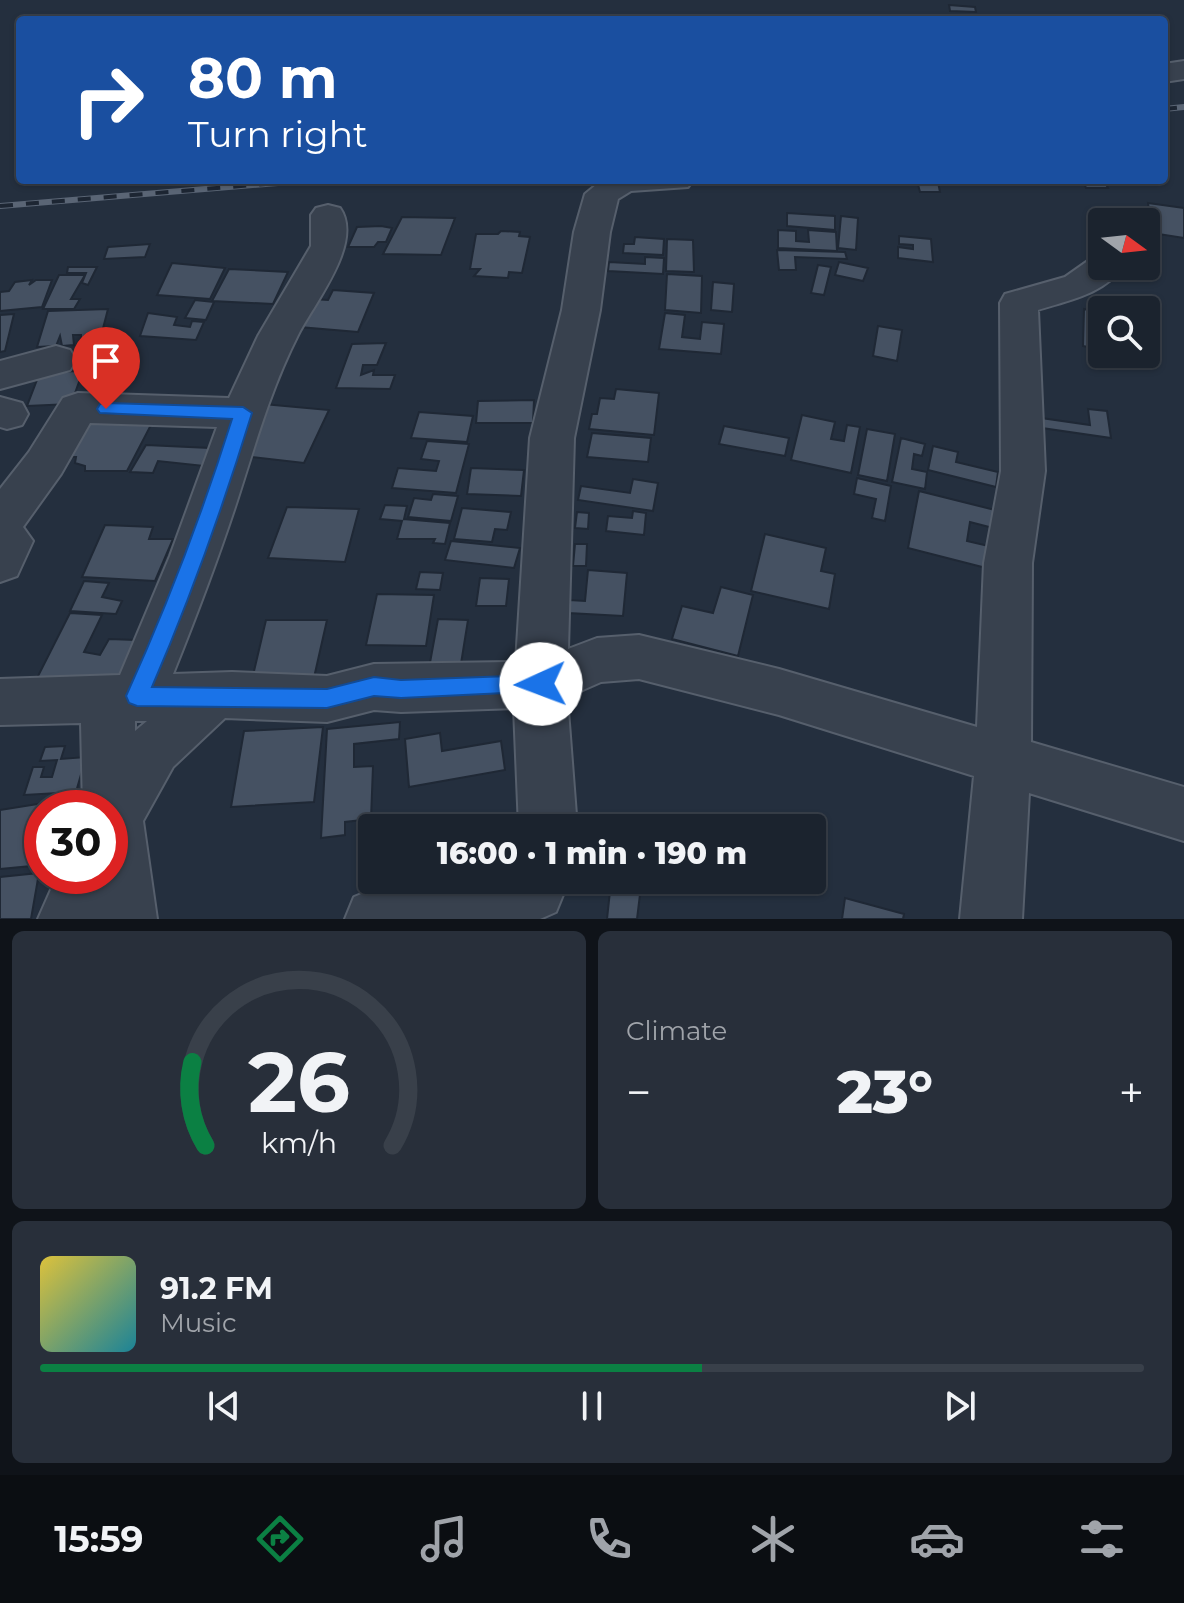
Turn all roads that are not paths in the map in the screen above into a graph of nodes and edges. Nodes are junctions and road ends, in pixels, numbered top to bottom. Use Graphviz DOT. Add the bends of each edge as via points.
graph roads {
  1 [pos="619,184"];
  2 [pos="328,215"];
  3 [pos="1088,278"];
  4 [pos="56,360"];
  5 [pos="2,400"];
  6 [pos="243,413"];
  7 [pos="0,523"];
  8 [pos="0,537"];
  9 [pos="0,563"];
  10 [pos="541,684"];
  11 [pos="122,696"];
  12 [pos="213,696"];
  13 [pos="0,702"];
  14 [pos="1003,759"];
  15 [pos="115,790"];
  16 [pos="128,794"];
  17 [pos="547,814"];
  18 [pos="1184,814"];
  19 [pos="80,894"];
  20 [pos="122,894"];
  21 [pos="536,897"];
  22 [pos="69,919"];
  23 [pos="126,919"];
  24 [pos="376,919"];
  25 [pos="991,919"];
  1 -- 10 [label="street" via="602,194 552,438"];
  2 -- 6 [label="street" via="329,246 278,336"];
  3 -- 14 [label="street" via="1019,303 1023,471 1008,563"];
  4 -- 5 [label="street"];
  6 -- 7 [label="street" via="78,408"];
  6 -- 11 [label="street" via="173,615"];
  8 -- 9 [label="street" via="9,541"];
  10 -- 12 [label="street" via="374,687 327,699"];
  10 -- 14 [label="street" via="597,660 639,657 779,692"];
  10 -- 17 [label="street"];
  11 -- 12 [label="street"];
  11 -- 13 [label="street"];
  11 -- 15 [label="street"];
  12 -- 16 [label="street" via="154,749"];
  14 -- 18 [label="street"];
  14 -- 25 [label="street"];
  19 -- 22 [label="street"];
  20 -- 23 [label="street"];
  21 -- 24 [label="street"];
}
